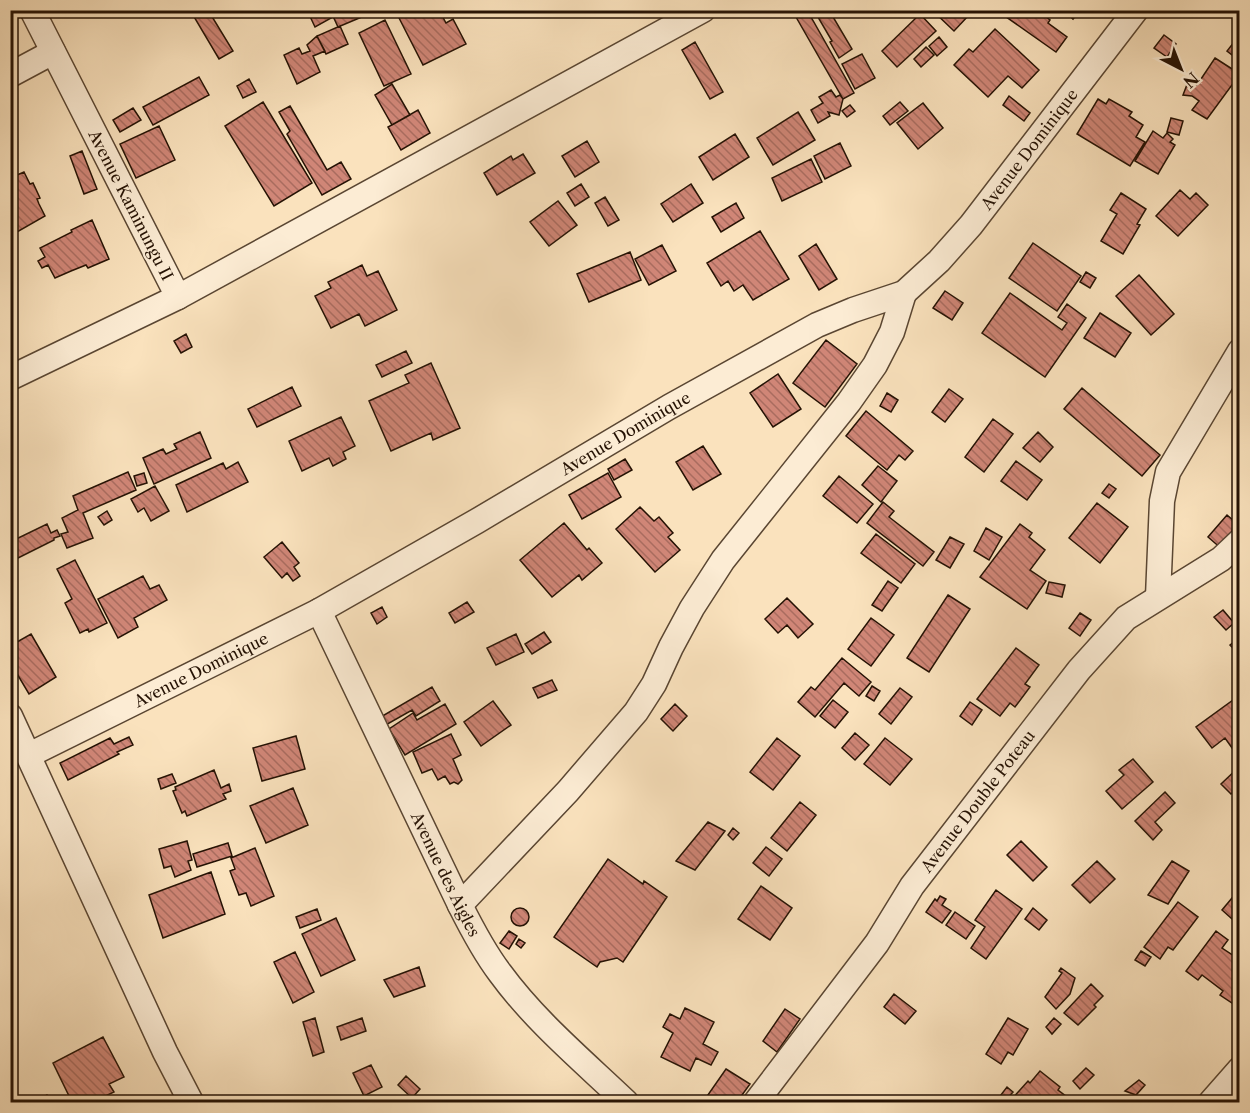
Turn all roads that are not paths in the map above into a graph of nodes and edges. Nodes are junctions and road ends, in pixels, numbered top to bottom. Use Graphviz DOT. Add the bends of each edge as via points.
graph roads {
  1 [pos="32,10"];
  2 [pos="703,10"];
  3 [pos="1136,10"];
  4 [pos="53,52"];
  5 [pos="10,75"];
  6 [pos="904,292"];
  7 [pos="178,297"];
  8 [pos="1239,351"];
  9 [pos="10,378"];
  10 [pos="1239,541"];
  11 [pos="1158,597"];
  12 [pos="319,612"];
  13 [pos="10,716"];
  14 [pos="29,755"];
  15 [pos="460,905"];
  16 [pos="1239,1069"];
  17 [pos="190,1102"];
  18 [pos="626,1102"];
  19 [pos="756,1102"];
  20 [pos="1211,1102"];
  1 -- 4 [label="street, Avenue Kaminungu II"];
  2 -- 7 [label="street"];
  3 -- 6 [label="street, Avenue Dominique" via="971,225"];
  4 -- 5 [label="street"];
  4 -- 7 [label="street, Avenue Kaminungu II"];
  6 -- 12 [label="street, Avenue Dominique" via="817,325"];
  6 -- 15 [label="street" via="892,332 875,365 723,560 692,608 636,712"];
  7 -- 9 [label="street, Avenue Kaminungu II"];
  8 -- 11 [label="street" via="1168,472 1162,501"];
  10 -- 11 [label="street, Avenue Double Poteau" via="1221,559"];
  11 -- 19 [label="street, Avenue Double Poteau" via="1125,618 1079,669 912,886 877,942"];
  12 -- 14 [label="street, Avenue Dominique"];
  12 -- 15 [label="street, Avenue des Aigles"];
  13 -- 14 [label="street"];
  14 -- 17 [label="street"];
  15 -- 18 [label="street, Avenue des Aigles" via="501,974 530,1008"];
  16 -- 20 [label="street"];
}
